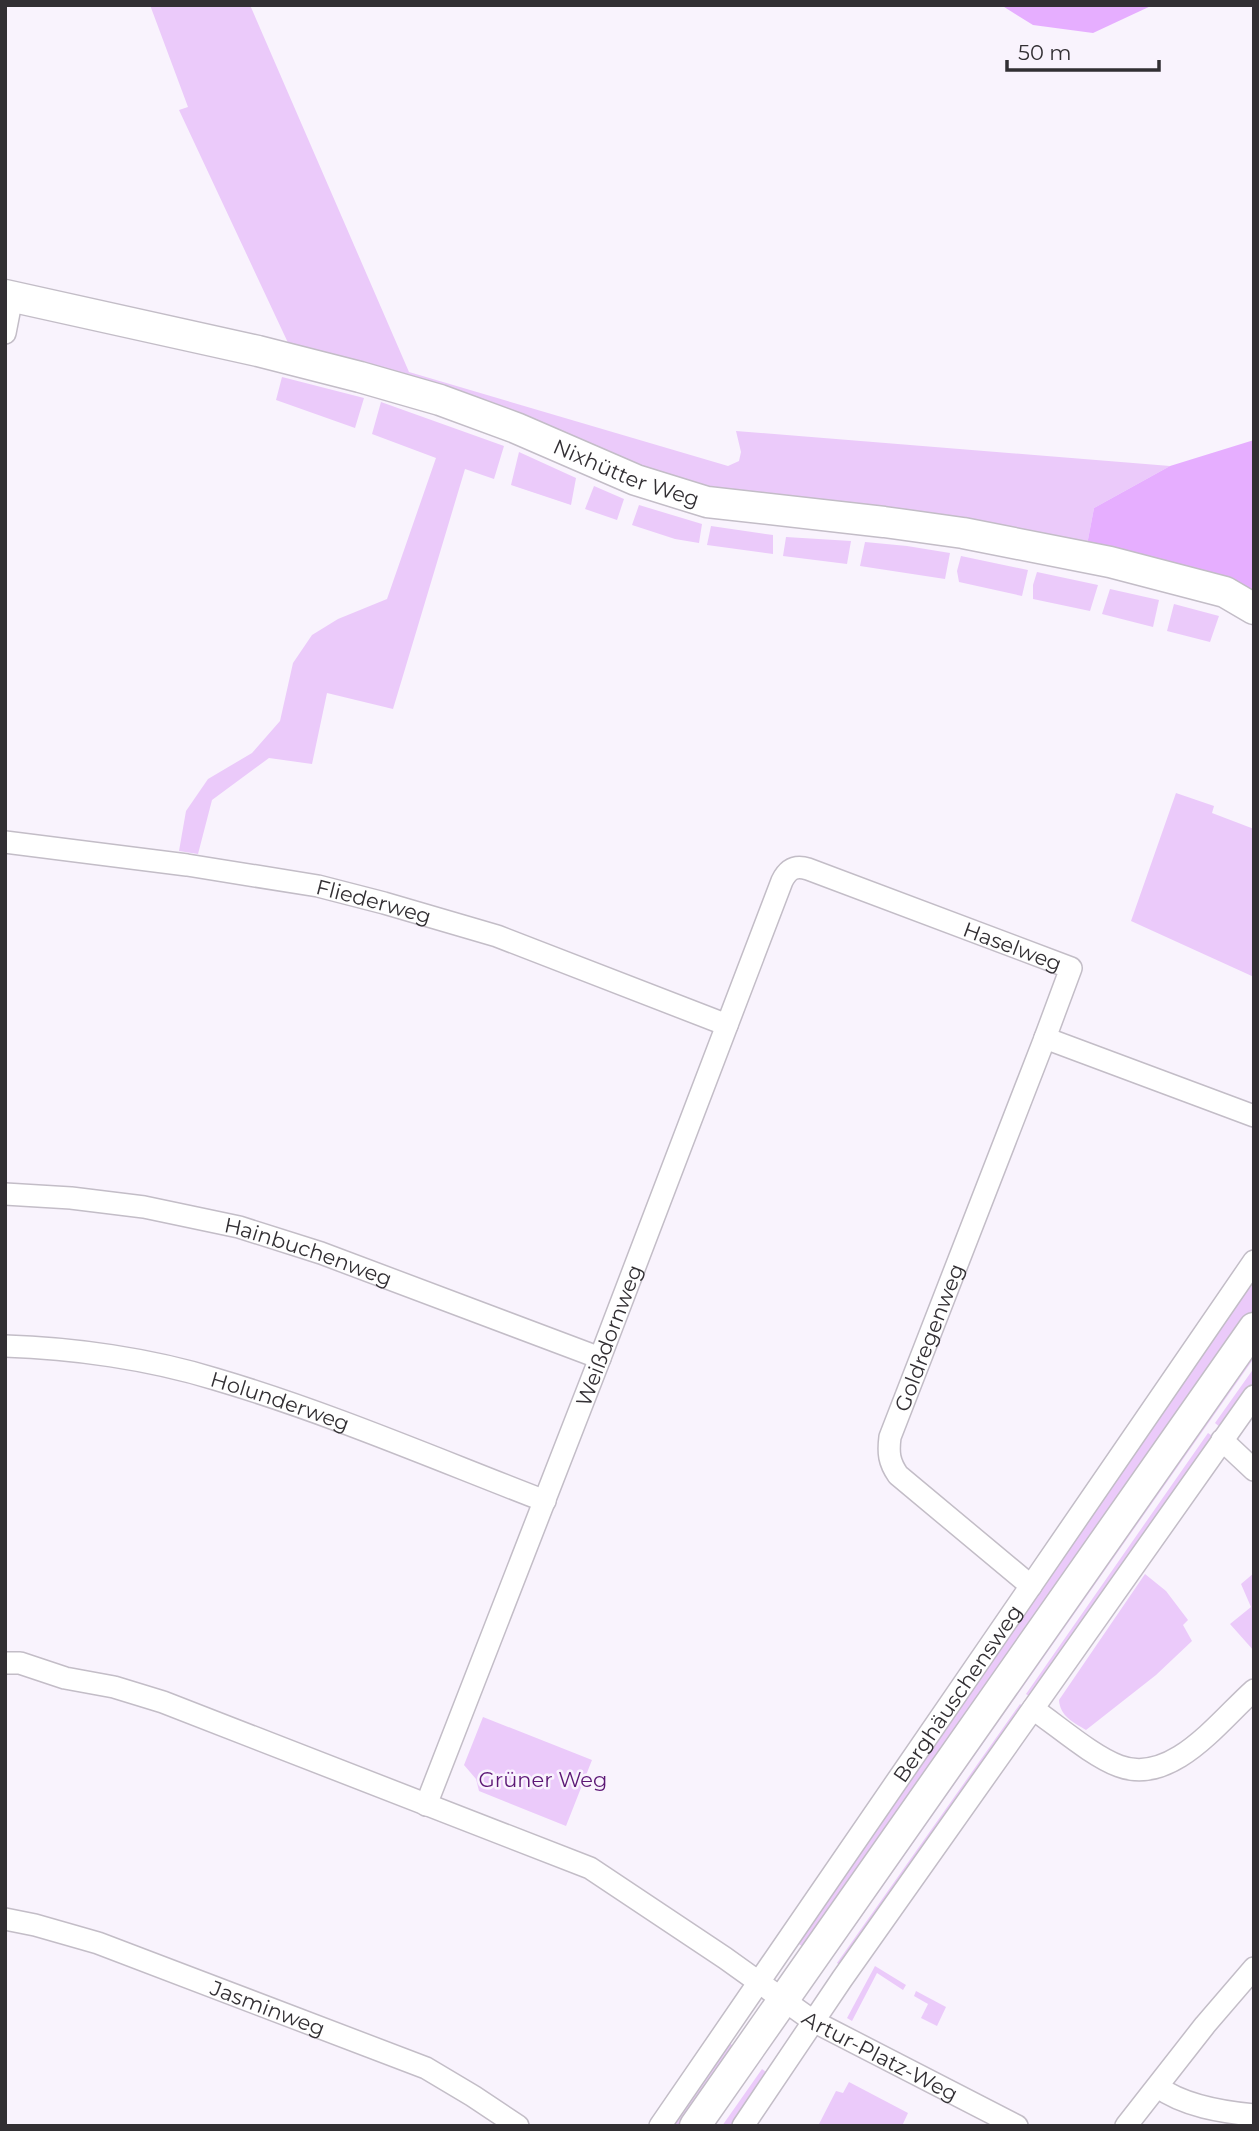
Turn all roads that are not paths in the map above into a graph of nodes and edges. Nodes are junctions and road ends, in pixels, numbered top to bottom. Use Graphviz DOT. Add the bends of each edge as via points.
graph roads {
  1 [pos="9,296"];
  2 [pos="5,333"];
  3 [pos="1254,609"];
  4 [pos="5,842"];
  5 [pos="793,868"];
  6 [pos="727,1025"];
  7 [pos="1045,1038"];
  8 [pos="1254,1116"];
  9 [pos="5,1194"];
  10 [pos="1254,1261"];
  11 [pos="1254,1328"];
  12 [pos="5,1346"];
  13 [pos="600,1358"];
  14 [pos="1254,1396"];
  15 [pos="1222,1440"];
  16 [pos="1254,1470"];
  17 [pos="545,1501"];
  18 [pos="1031,1586"];
  19 [pos="5,1663"];
  20 [pos="1254,1690"];
  21 [pos="1033,1709"];
  22 [pos="426,1805"];
  23 [pos="5,1919"];
  24 [pos="1254,1968"];
  25 [pos="771,1991"];
  26 [pos="813,2021"];
  27 [pos="1157,2087"];
  28 [pos="1254,2115"];
  29 [pos="518,2126"];
  30 [pos="660,2126"];
  31 [pos="695,2126"];
  32 [pos="743,2126"];
  33 [pos="1017,2126"];
  34 [pos="1126,2126"];
  1 -- 2 [label="street"];
  1 -- 3 [label="main road, Nixhütter Weg" via="374,380 440,400 636,480 707,502 963,533 1097,559 1225,592"];
  4 -- 6 [label="street, Fliederweg" via="187,865 384,903 497,936"];
  5 -- 6 [label="street, Weißdornweg" via="782,881"];
  5 -- 7 [label="street, Haselweg" via="808,869 1071,968"];
  6 -- 13 [label="street, Weißdornweg"];
  7 -- 8 [label="street"];
  7 -- 18 [label="street, Goldregenweg" via="888,1450 898,1475"];
  9 -- 13 [label="street, Hainbuchenweg" via="144,1207 239,1227 321,1253"];
  10 -- 18 [label="street, Berghäuschensweg"];
  11 -- 25 [label="main road, Berghäuschensweg"];
  12 -- 17 [label="street, Holunderweg" via="110,1357 214,1378"];
  13 -- 17 [label="street, Weißdornweg"];
  14 -- 15 [label="street"];
  15 -- 16 [label="street"];
  15 -- 21 [label="street"];
  17 -- 22 [label="street, Weißdornweg"];
  18 -- 25 [label="street, Berghäuschensweg"];
  19 -- 22 [label="street" via="20,1663 163,1702"];
  20 -- 21 [label="street" via="1185,1754 1143,1770 1104,1758"];
  21 -- 26 [label="street"];
  22 -- 25 [label="street" via="590,1868"];
  23 -- 29 [label="street, Jasminweg" via="98,1943 426,2068"];
  24 -- 27 [label="street"];
  25 -- 26 [label="street, Artur-Platz-Weg"];
  25 -- 30 [label="street, Berghäuschensweg"];
  25 -- 31 [label="main road, Berghäuschensweg"];
  26 -- 32 [label="street"];
  26 -- 33 [label="street, Artur-Platz-Weg"];
  27 -- 28 [label="street" via="1194,2104"];
  27 -- 34 [label="street"];
}
